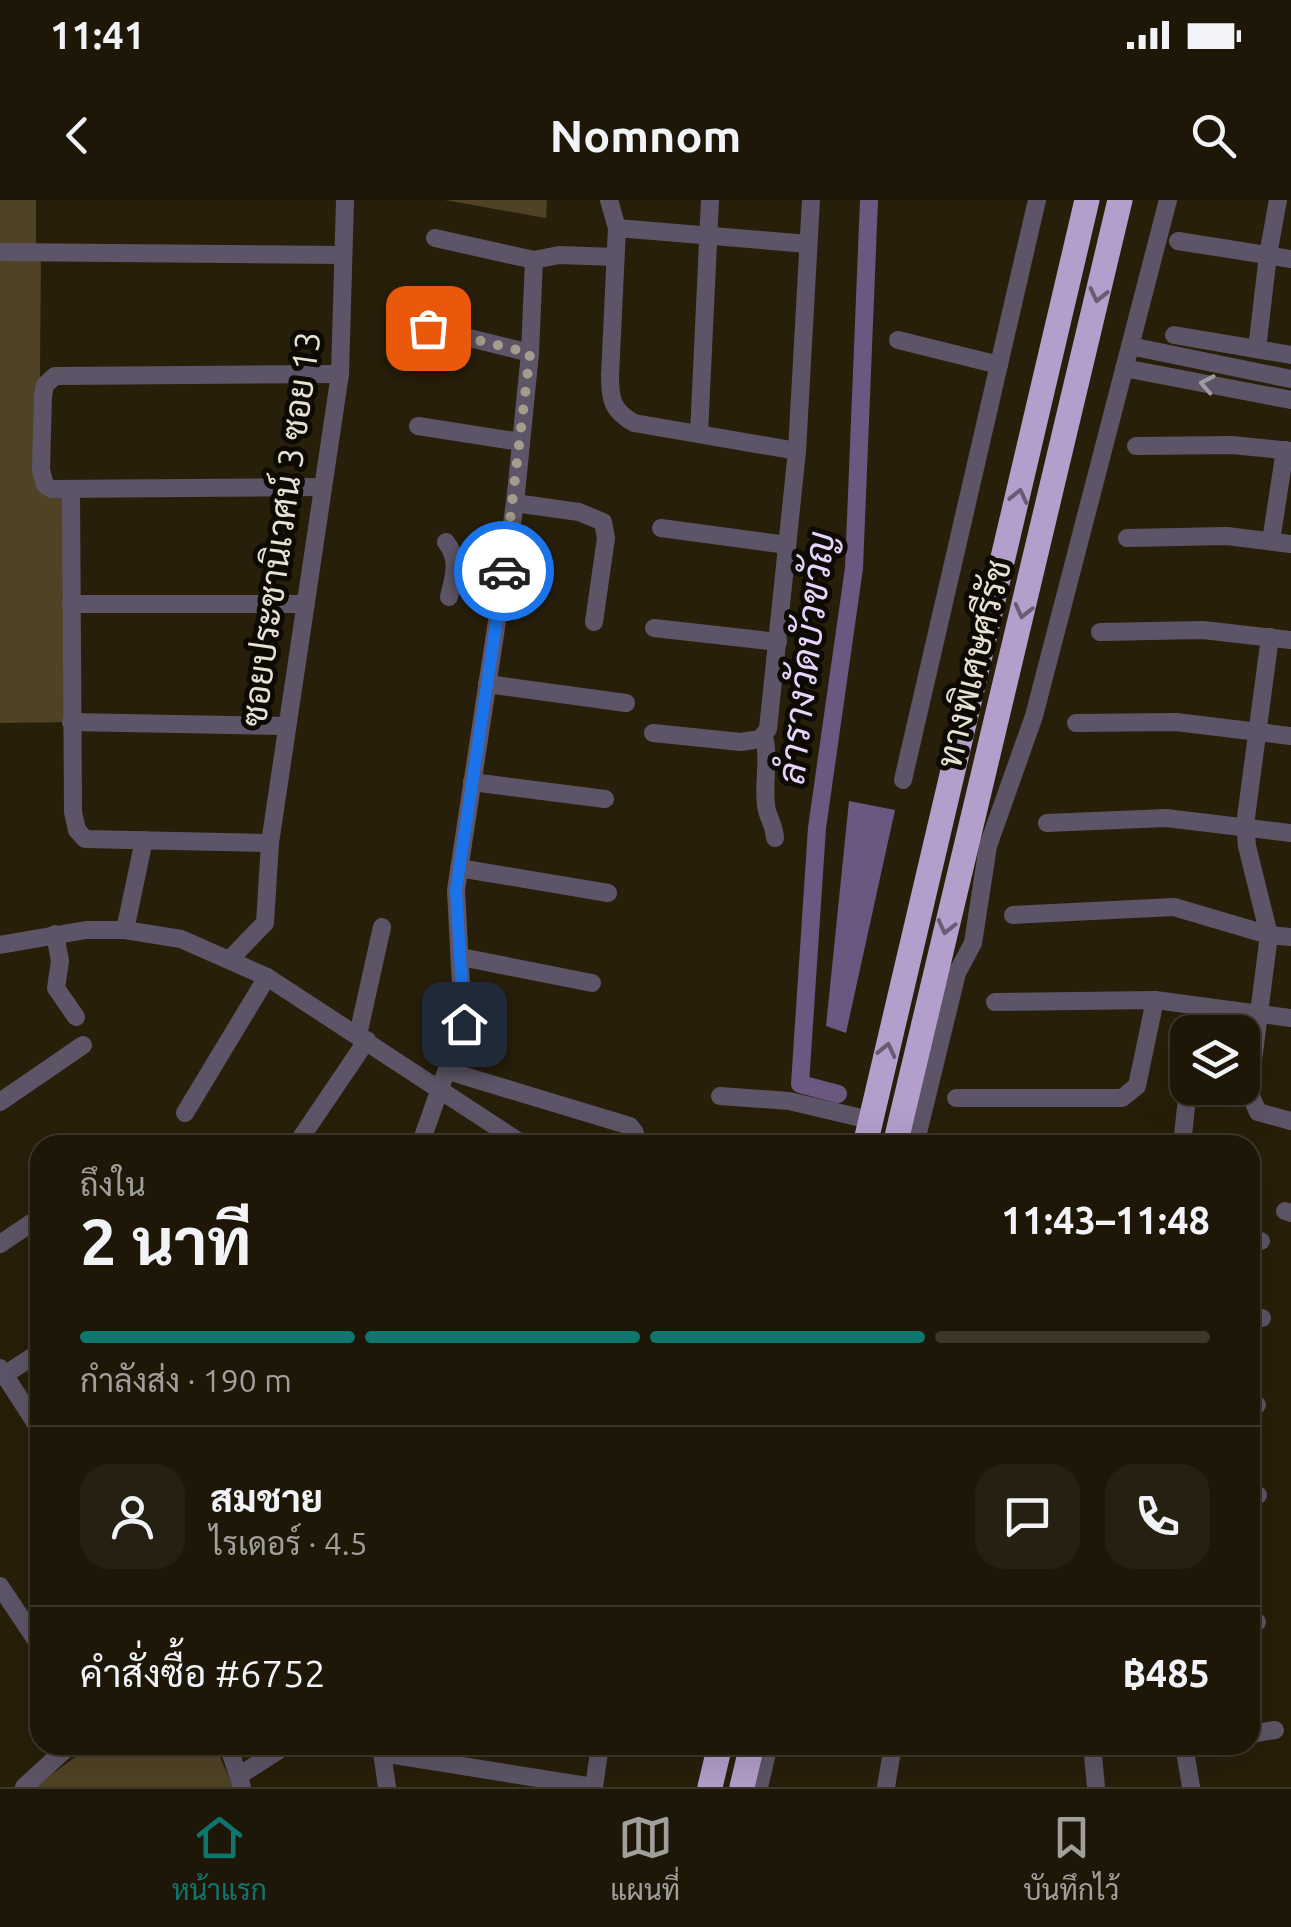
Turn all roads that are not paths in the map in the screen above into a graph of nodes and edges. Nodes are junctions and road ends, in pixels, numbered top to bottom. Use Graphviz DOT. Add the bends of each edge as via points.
graph roads {
  1 [pos="344,200"];
  2 [pos="608,200"];
  3 [pos="710,200"];
  4 [pos="811,200"];
  5 [pos="1037,200"];
  6 [pos="1087,200"];
  7 [pos="1120,200"];
  8 [pos="1168,200"];
  9 [pos="1278,200"];
  10 [pos="617,228"];
  11 [pos="708,236"];
  12 [pos="435,238"];
  13 [pos="1178,241"];
  14 [pos="808,244"];
  15 [pos="0,252"];
  16 [pos="343,255"];
  17 [pos="1268,255"];
  18 [pos="615,257"];
  19 [pos="1291,259"];
  20 [pos="534,260"];
  21 [pos="428,328"];
  22 [pos="1174,335"];
  23 [pos="898,340"];
  24 [pos="1130,346"];
  25 [pos="1257,349"];
  26 [pos="530,353"];
  27 [pos="1291,354"];
  28 [pos="999,365"];
  29 [pos="1124,368"];
  30 [pos="340,374"];
  31 [pos="1291,380"];
  32 [pos="1291,400"];
  33 [pos="418,426"];
  34 [pos="699,434"];
  35 [pos="521,442"];
  36 [pos="1136,446"];
  37 [pos="1288,450"];
  38 [pos="796,451"];
  39 [pos="323,487"];
  40 [pos="71,489"];
  41 [pos="515,503"];
  42 [pos="661,528"];
  43 [pos="1127,538"];
  44 [pos="1271,540"];
  45 [pos="446,542"];
  46 [pos="788,544"];
  47 [pos="1291,544"];
  48 [pos="456,562"];
  49 [pos="505,566"];
  50 [pos="449,597"];
  51 [pos="72,604"];
  52 [pos="306,604"];
  53 [pos="594,622"];
  54 [pos="654,628"];
  55 [pos="1100,632"];
  56 [pos="1270,637"];
  57 [pos="1291,640"];
  58 [pos="778,642"];
  59 [pos="487,684"];
  60 [pos="626,703"];
  61 [pos="72,722"];
  62 [pos="1076,722"];
  63 [pos="287,726"];
  64 [pos="1258,730"];
  65 [pos="653,733"];
  66 [pos="764,736"];
  67 [pos="1291,736"];
  68 [pos="903,780"];
  69 [pos="472,782"];
  70 [pos="605,799"];
  71 [pos="1048,823"];
  72 [pos="1246,826"];
  73 [pos="1291,834"];
  74 [pos="775,838"];
  75 [pos="144,840"];
  76 [pos="270,843"];
  77 [pos="459,868"];
  78 [pos="608,893"];
  79 [pos="1013,915"];
  80 [pos="382,928"];
  81 [pos="125,930"];
  82 [pos="55,934"];
  83 [pos="1269,935"];
  84 [pos="1291,937"];
  85 [pos="0,945"];
  86 [pos="461,957"];
  87 [pos="230,960"];
  88 [pos="267,977"];
  89 [pos="592,983"];
  90 [pos="1154,1000"];
  91 [pos="995,1002"];
  92 [pos="1258,1012"];
  93 [pos="76,1017"];
  94 [pos="1291,1018"];
  95 [pos="363,1037"];
  96 [pos="83,1045"];
  97 [pos="448,1071"];
  98 [pos="440,1091"];
  99 [pos="720,1096"];
  100 [pos="956,1098"];
  101 [pos="0,1102"];
  102 [pos="1186,1105"];
  103 [pos="186,1113"];
  104 [pos="857,1118"];
  105 [pos="1291,1120"];
  106 [pos="302,1135"];
  107 [pos="424,1135"];
  108 [pos="508,1135"];
  109 [pos="635,1135"];
  110 [pos="867,1135"];
  111 [pos="897,1135"];
  112 [pos="918,1135"];
  113 [pos="1183,1135"];
  114 [pos="30,1224"];
  115 [pos="0,1244"];
  116 [pos="30,1357"];
  117 [pos="2,1372"];
  118 [pos="30,1415"];
  119 [pos="0,1586"];
  120 [pos="30,1631"];
  121 [pos="1275,1730"];
  122 [pos="1260,1732"];
  123 [pos="59,1755"];
  124 [pos="232,1755"];
  125 [pos="274,1755"];
  126 [pos="381,1755"];
  127 [pos="414,1755"];
  128 [pos="598,1755"];
  129 [pos="718,1755"];
  130 [pos="750,1755"];
  131 [pos="767,1755"];
  132 [pos="891,1755"];
  133 [pos="1093,1755"];
  134 [pos="1186,1755"];
  135 [pos="241,1781"];
  136 [pos="24,1787"];
  137 [pos="387,1787"];
  138 [pos="593,1787"];
  139 [pos="710,1787"];
  140 [pos="742,1787"];
  141 [pos="759,1787"];
  142 [pos="886,1787"];
  143 [pos="1096,1787"];
  144 [pos="1191,1787"];
  1 -- 16 [label="street, ซอยประชานิเวศน์ 3 ซอย 13"];
  2 -- 10 [label="street"];
  3 -- 11 [label="street"];
  4 -- 14 [label="street"];
  5 -- 28 [label="street"];
  110 -- 6 [label="highway, ทางพิเศษศรีรัช, one-way"];
  7 -- 111 [label="highway, ทางพิเศษศรีรัช, one-way"];
  8 -- 24 [label="street"];
  9 -- 17 [label="street"];
  10 -- 11 [label="street"];
  10 -- 18 [label="street"];
  11 -- 14 [label="street"];
  11 -- 34 [label="street"];
  12 -- 20 [label="street"];
  13 -- 17 [label="street"];
  14 -- 38 [label="street"];
  15 -- 16 [label="street"];
  16 -- 30 [label="street, ซอยประชานิเวศน์ 3 ซอย 13"];
  17 -- 19 [label="street"];
  17 -- 25 [label="street"];
  18 -- 20 [label="street"];
  18 -- 34 [label="street" via="610,398 616,413 634,423"];
  20 -- 26 [label="street"];
  21 -- 26 [label="street"];
  22 -- 25 [label="street"];
  23 -- 28 [label="street"];
  24 -- 29 [label="street"];
  24 -- 31 [label="street"];
  25 -- 27 [label="street"];
  26 -- 35 [label="street"];
  28 -- 68 [label="street"];
  32 -- 29 [label="street, one-way"];
  29 -- 112 [label="street" via="1034,716 988,846 972,943 958,973"];
  30 -- 39 [label="street, ซอยประชานิเวศน์ 3 ซอย 13"];
  30 -- 40 [label="street" via="55,376 45,385 41,470 45,485"];
  33 -- 35 [label="street"];
  34 -- 38 [label="street"];
  35 -- 41 [label="street"];
  36 -- 37 [label="street"];
  37 -- 44 [label="street"];
  38 -- 46 [label="street"];
  39 -- 40 [label="street"];
  39 -- 52 [label="street, ซอยประชานิเวศน์ 3 ซอย 13"];
  40 -- 51 [label="street"];
  41 -- 49 [label="street"];
  41 -- 53 [label="street" via="603,522"];
  42 -- 46 [label="street"];
  43 -- 44 [label="street"];
  44 -- 47 [label="street"];
  45 -- 48 [label="street"];
  46 -- 58 [label="street"];
  48 -- 49 [label="street"];
  48 -- 50 [label="street"];
  49 -- 59 [label="street"];
  51 -- 52 [label="street"];
  51 -- 61 [label="street"];
  52 -- 63 [label="street, ซอยประชานิเวศน์ 3 ซอย 13"];
  54 -- 58 [label="street"];
  55 -- 56 [label="street" via="1204,630"];
  56 -- 57 [label="street"];
  56 -- 64 [label="street"];
  58 -- 66 [label="street"];
  59 -- 60 [label="street"];
  59 -- 69 [label="street"];
  61 -- 63 [label="street"];
  61 -- 75 [label="street" via="76,830 85,839"];
  62 -- 64 [label="street"];
  63 -- 76 [label="street, ซอยประชานิเวศน์ 3 ซอย 13"];
  64 -- 67 [label="street"];
  64 -- 72 [label="street"];
  65 -- 66 [label="street" via="741,742"];
  66 -- 74 [label="street" via="766,805"];
  69 -- 70 [label="street"];
  69 -- 77 [label="street"];
  71 -- 72 [label="street" via="1152,818"];
  72 -- 73 [label="street"];
  72 -- 83 [label="street"];
  75 -- 76 [label="street"];
  75 -- 81 [label="street"];
  76 -- 87 [label="street, ซอยประชานิเวศน์ 3 ซอย 13" via="265,924"];
  77 -- 78 [label="street"];
  77 -- 86 [label="street"];
  79 -- 83 [label="street" via="1174,907"];
  80 -- 95 [label="street"];
  81 -- 82 [label="street"];
  81 -- 87 [label="street" via="181,939"];
  82 -- 85 [label="street"];
  82 -- 93 [label="street" via="56,988"];
  83 -- 84 [label="street"];
  83 -- 92 [label="street"];
  86 -- 89 [label="street"];
  86 -- 97 [label="street" via="464,1024"];
  87 -- 88 [label="street"];
  88 -- 95 [label="street"];
  88 -- 103 [label="street"];
  90 -- 91 [label="street"];
  90 -- 92 [label="street"];
  90 -- 100 [label="street" via="1137,1086 1122,1098"];
  92 -- 94 [label="street"];
  92 -- 105 [label="street" via="1248,1092 1258,1112"];
  95 -- 98 [label="street"];
  95 -- 106 [label="street"];
  96 -- 101 [label="street"];
  97 -- 98 [label="street"];
  97 -- 109 [label="street" via="630,1126"];
  98 -- 107 [label="street"];
  98 -- 108 [label="street"];
  99 -- 104 [label="street" via="790,1102"];
  102 -- 113 [label="street"];
  114 -- 115 [label="street"];
  116 -- 117 [label="street"];
  117 -- 118 [label="street"];
  119 -- 120 [label="street"];
  121 -- 122 [label="street"];
  123 -- 136 [label="street"];
  124 -- 135 [label="street"];
  125 -- 135 [label="street"];
  126 -- 137 [label="street"];
  127 -- 138 [label="street"];
  128 -- 138 [label="street"];
  129 -- 139 [label="highway"];
  130 -- 140 [label="highway"];
  131 -- 141 [label="street"];
  132 -- 142 [label="street"];
  133 -- 143 [label="street"];
  134 -- 144 [label="street"];
}
